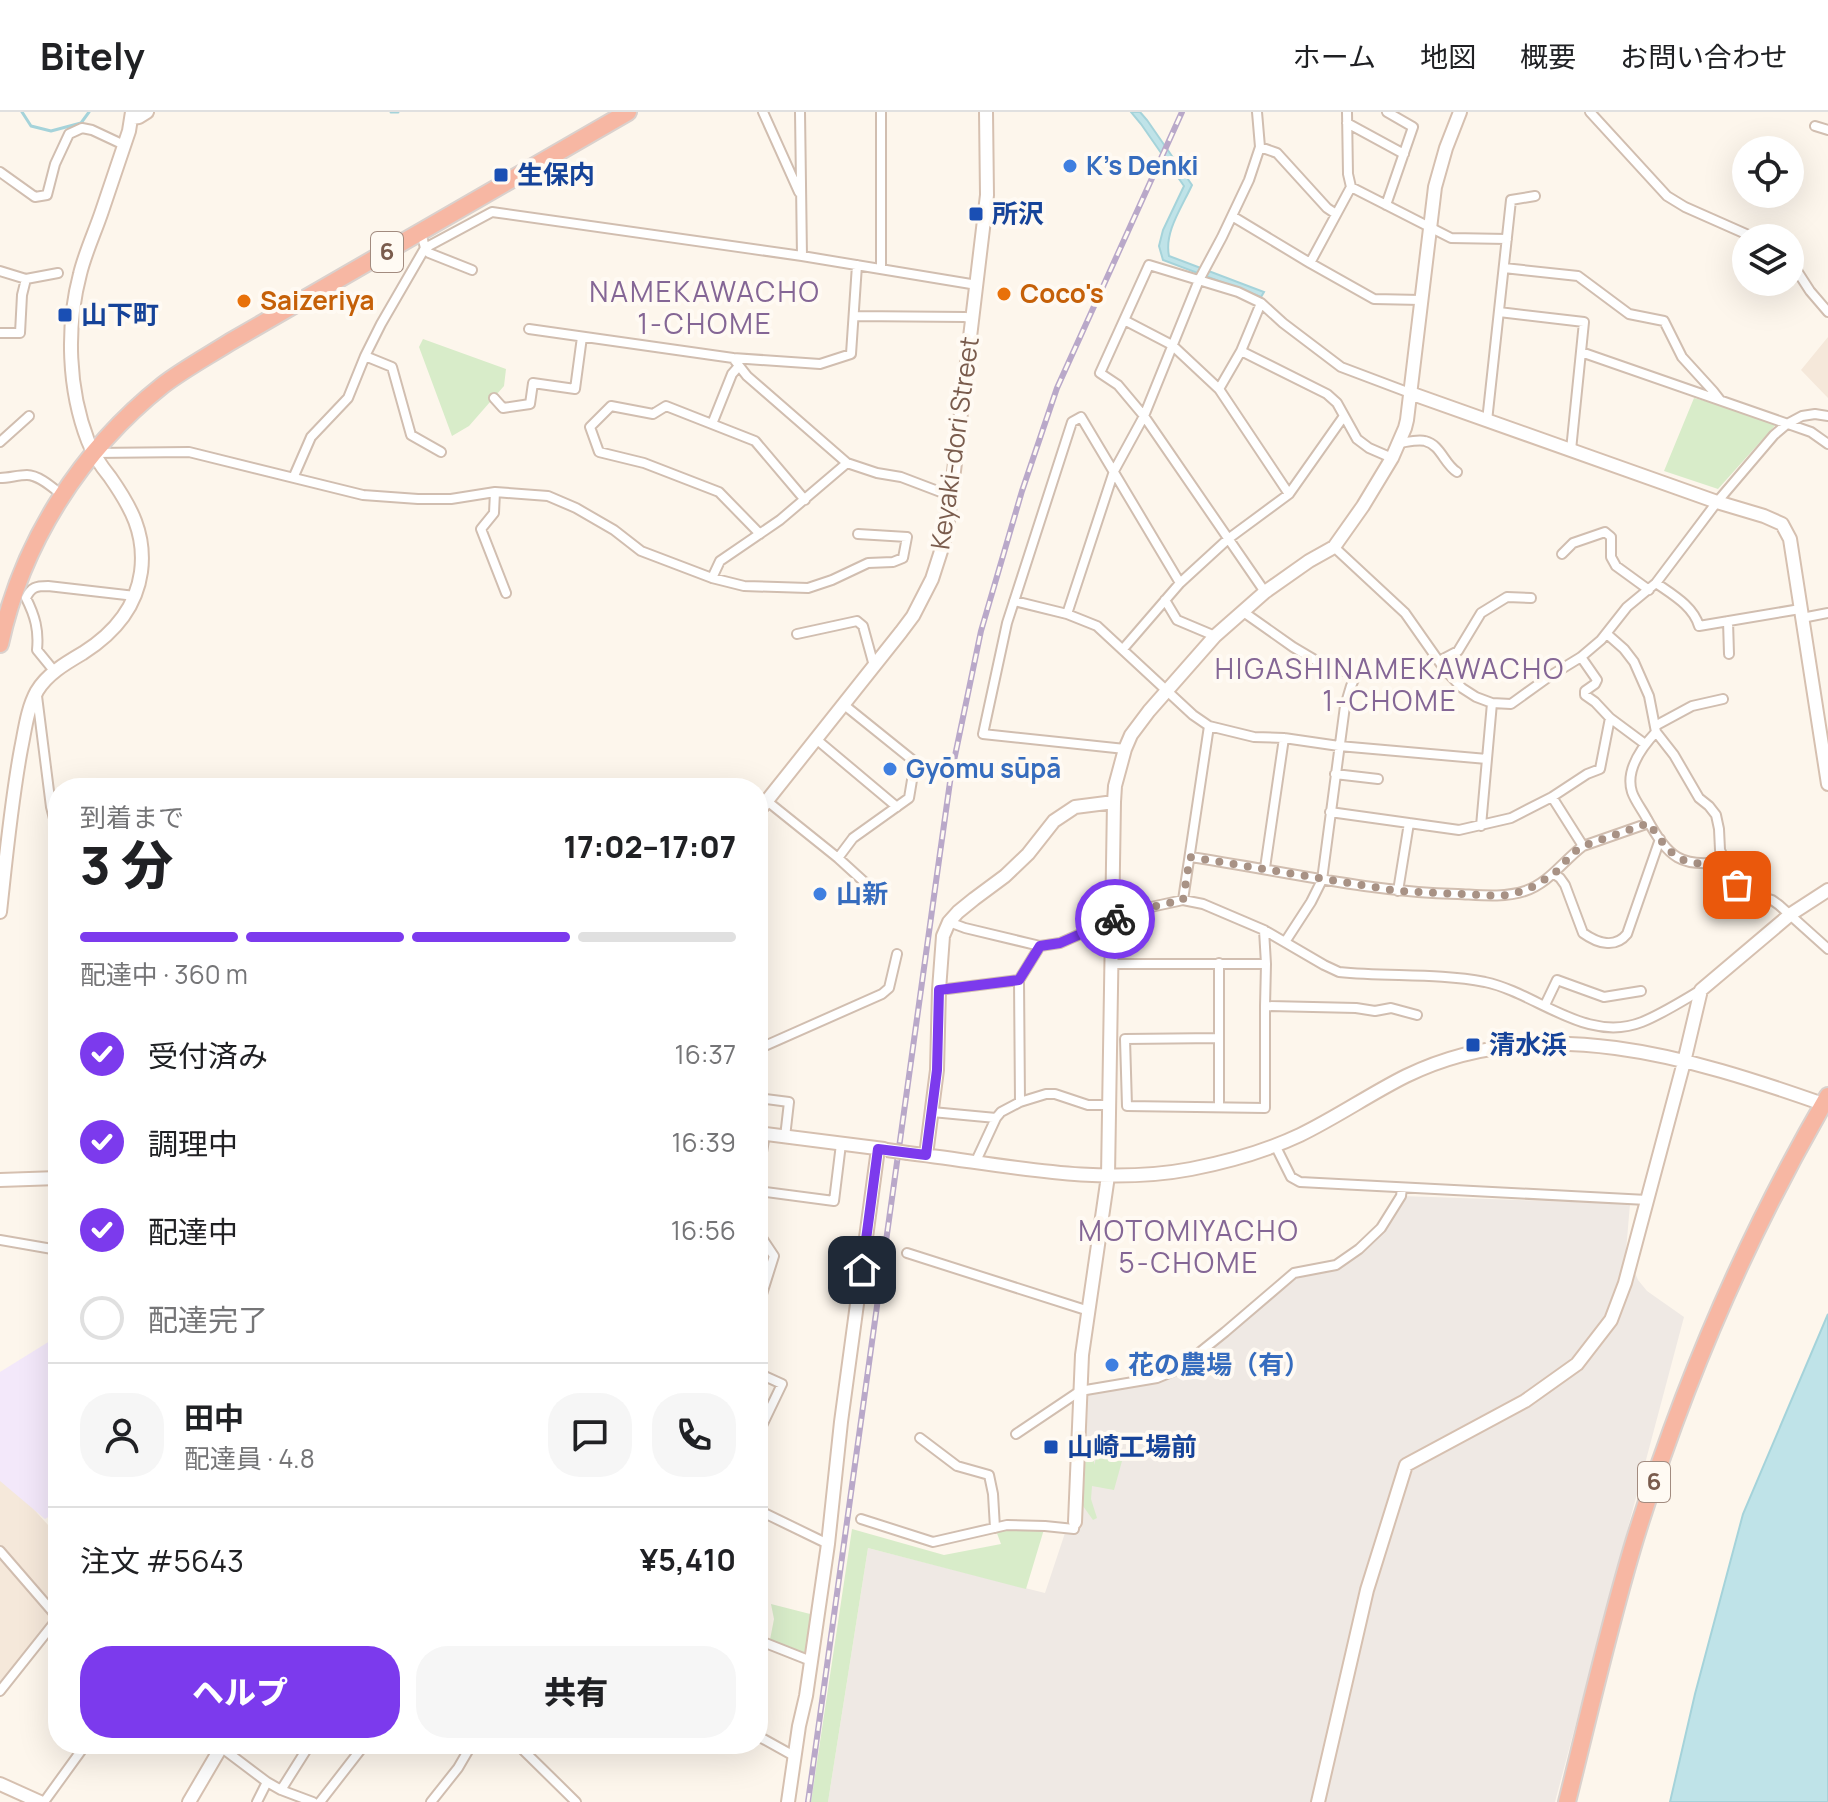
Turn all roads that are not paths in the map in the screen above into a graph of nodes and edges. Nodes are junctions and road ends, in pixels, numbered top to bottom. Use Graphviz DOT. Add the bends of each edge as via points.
graph roads {
  1 [pos="147,112"];
  2 [pos="628,112"];
  3 [pos="763,112"];
  4 [pos="800,112"];
  5 [pos="881,112"];
  6 [pos="986,112"];
  7 [pos="1257,112"];
  8 [pos="1347,112"];
  9 [pos="1387,112"];
  10 [pos="1460,112"];
  11 [pos="1590,112"];
  12 [pos="132,115"];
  13 [pos="1347,123"];
  14 [pos="1815,126"];
  15 [pos="1828,130"];
  16 [pos="124,145"];
  17 [pos="1260,147"];
  18 [pos="1404,154"];
  19 [pos="0,172"];
  20 [pos="1351,187"];
  21 [pos="1535,196"];
  22 [pos="801,197"];
  23 [pos="1386,205"];
  24 [pos="1336,214"];
  25 [pos="1232,216"];
  26 [pos="1429,227"];
  27 [pos="1732,228"];
  28 [pos="1507,239"];
  29 [pos="423,240"];
  30 [pos="802,256"];
  31 [pos="1310,263"];
  32 [pos="857,265"];
  33 [pos="1504,268"];
  34 [pos="881,269"];
  35 [pos="472,270"];
  36 [pos="0,271"];
  37 [pos="58,273"];
  38 [pos="26,279"];
  39 [pos="1199,280"];
  40 [pos="1804,282"];
  41 [pos="977,285"];
  42 [pos="1421,300"];
  43 [pos="1261,303"];
  44 [pos="1499,312"];
  45 [pos="1828,312"];
  46 [pos="854,316"];
  47 [pos="973,319"];
  48 [pos="1124,320"];
  49 [pos="529,329"];
  50 [pos="0,333"];
  51 [pos="582,337"];
  52 [pos="1172,345"];
  53 [pos="1241,351"];
  54 [pos="1581,352"];
  55 [pos="365,356"];
  56 [pos="733,358"];
  57 [pos="739,366"];
  58 [pos="1219,389"];
  59 [pos="1410,393"];
  60 [pos="494,398"];
  61 [pos="1720,400"];
  62 [pos="29,416"];
  63 [pos="1144,416"];
  64 [pos="1344,416"];
  65 [pos="1828,416"];
  66 [pos="1487,421"];
  67 [pos="712,424"];
  68 [pos="1787,424"];
  69 [pos="0,442"];
  70 [pos="1399,443"];
  71 [pos="1828,444"];
  72 [pos="1571,450"];
  73 [pos="441,452"];
  74 [pos="93,453"];
  75 [pos="1392,458"];
  76 [pos="847,463"];
  77 [pos="1114,471"];
  78 [pos="1457,472"];
  79 [pos="294,476"];
  80 [pos="0,478"];
  81 [pos="495,492"];
  82 [pos="1289,494"];
  83 [pos="62,495"];
  84 [pos="951,496"];
  85 [pos="805,500"];
  86 [pos="1717,502"];
  87 [pos="760,534"];
  88 [pos="858,534"];
  89 [pos="1228,539"];
  90 [pos="1334,547"];
  91 [pos="1562,554"];
  92 [pos="712,578"];
  93 [pos="1180,583"];
  94 [pos="1652,586"];
  95 [pos="1265,592"];
  96 [pos="506,593"];
  97 [pos="135,596"];
  98 [pos="1531,598"];
  99 [pos="1165,600"];
  100 [pos="1014,601"];
  101 [pos="1242,611"];
  102 [pos="1828,613"];
  103 [pos="1067,614"];
  104 [pos="1801,614"];
  105 [pos="1728,621"];
  106 [pos="797,634"];
  107 [pos="1607,634"];
  108 [pos="1215,636"];
  109 [pos="0,644"];
  110 [pos="1123,649"];
  111 [pos="1729,654"];
  112 [pos="1581,657"];
  113 [pos="1439,661"];
  114 [pos="874,666"];
  115 [pos="55,672"];
  116 [pos="1167,690"];
  117 [pos="37,691"];
  118 [pos="1723,699"];
  119 [pos="1492,703"];
  120 [pos="843,704"];
  121 [pos="1610,718"];
  122 [pos="1209,726"];
  123 [pos="1656,729"];
  124 [pos="1284,738"];
  125 [pos="816,739"];
  126 [pos="1645,744"];
  127 [pos="1339,746"];
  128 [pos="1125,749"];
  129 [pos="1487,759"];
  130 [pos="1335,774"];
  131 [pos="1378,779"];
  132 [pos="48,782"];
  133 [pos="1828,784"];
  134 [pos="1552,797"];
  135 [pos="768,800"];
  136 [pos="768,802"];
  137 [pos="1114,802"];
  138 [pos="897,807"];
  139 [pos="1330,812"];
  140 [pos="1409,823"];
  141 [pos="1649,823"];
  142 [pos="1481,826"];
  143 [pos="1660,839"];
  144 [pos="1583,846"];
  145 [pos="1190,857"];
  146 [pos="838,858"];
  147 [pos="1726,861"];
  148 [pos="1265,868"];
  149 [pos="1554,874"];
  150 [pos="1322,880"];
  151 [pos="872,889"];
  152 [pos="1828,890"];
  153 [pos="1398,891"];
  154 [pos="1183,900"];
  155 [pos="0,912"];
  156 [pos="1791,914"];
  157 [pos="1112,920"];
  158 [pos="949,922"];
  159 [pos="1264,930"];
  160 [pos="1285,942"];
  161 [pos="1040,946"];
  162 [pos="1828,949"];
  163 [pos="897,954"];
  164 [pos="1219,963"];
  165 [pos="1112,964"];
  166 [pos="1266,964"];
  167 [pos="1019,980"];
  168 [pos="939,990"];
  169 [pos="1701,990"];
  170 [pos="1641,991"];
  171 [pos="1545,1005"];
  172 [pos="1265,1006"];
  173 [pos="1417,1015"];
  174 [pos="1219,1038"];
  175 [pos="768,1045"];
  176 [pos="1684,1062"];
  177 [pos="768,1099"];
  178 [pos="1826,1100"];
  179 [pos="1020,1102"];
  180 [pos="1110,1105"];
  181 [pos="1219,1106"];
  182 [pos="932,1112"];
  183 [pos="996,1118"];
  184 [pos="768,1134"];
  185 [pos="785,1137"];
  186 [pos="841,1144"];
  187 [pos="1275,1145"];
  188 [pos="882,1149"];
  189 [pos="926,1155"];
  190 [pos="976,1161"];
  191 [pos="1108,1176"];
  192 [pos="48,1178"];
  193 [pos="0,1180"];
  194 [pos="1402,1188"];
  195 [pos="768,1192"];
  196 [pos="1647,1200"];
  197 [pos="0,1240"];
  198 [pos="768,1247"];
  199 [pos="48,1248"];
  200 [pos="907,1253"];
  201 [pos="768,1275"];
  202 [pos="1089,1311"];
  203 [pos="768,1378"];
  204 [pos="1080,1391"];
  205 [pos="768,1413"];
  206 [pos="1016,1434"];
  207 [pos="920,1438"];
  208 [pos="768,1515"];
  209 [pos="861,1519"];
  210 [pos="1075,1522"];
  211 [pos="995,1528"];
  212 [pos="828,1544"];
  213 [pos="0,1551"];
  214 [pos="48,1606"];
  215 [pos="48,1631"];
  216 [pos="768,1644"];
  217 [pos="811,1661"];
  218 [pos="0,1691"];
  219 [pos="768,1742"];
  220 [pos="78,1754"];
  221 [pos="215,1754"];
  222 [pos="231,1754"];
  223 [pos="304,1754"];
  224 [pos="357,1754"];
  225 [pos="466,1754"];
  226 [pos="527,1754"];
  227 [pos="794,1756"];
  228 [pos="267,1782"];
  229 [pos="0,1784"];
  230 [pos="281,1790"];
  231 [pos="42,1802"];
  232 [pos="189,1802"];
  233 [pos="257,1802"];
  234 [pos="313,1802"];
  235 [pos="320,1802"];
  236 [pos="431,1802"];
  237 [pos="575,1802"];
  238 [pos="788,1802"];
  239 [pos="1318,1802"];
  240 [pos="1567,1802"];
  1 -- 12 [label="street"];
  2 -- 29 [label="highway, 6"];
  3 -- 22 [label="street"];
  4 -- 22 [label="street"];
  5 -- 34 [label="street"];
  6 -- 41 [label="street, Keyaki-dori Street" via="987,195"];
  7 -- 17 [label="street"];
  8 -- 13 [label="street"];
  9 -- 18 [label="street" via="1413,127"];
  10 -- 26 [label="street" via="1435,187"];
  11 -- 27 [label="street" via="1667,196"];
  12 -- 16 [label="street"];
  13 -- 18 [label="street"];
  13 -- 20 [label="street"];
  14 -- 15 [label="street"];
  16 -- 19 [label="street" via="82,128 69,134 47,195 35,197"];
  16 -- 74 [label="street" via="74,304 73,377"];
  17 -- 24 [label="street" via="1277,153"];
  17 -- 25 [label="street"];
  18 -- 23 [label="street"];
  20 -- 23 [label="street"];
  20 -- 24 [label="street"];
  21 -- 28 [label="street" via="1511,200"];
  22 -- 30 [label="street"];
  23 -- 26 [label="street"];
  24 -- 31 [label="street"];
  25 -- 31 [label="street"];
  25 -- 39 [label="street"];
  26 -- 28 [label="street" via="1451,238"];
  26 -- 42 [label="street"];
  28 -- 33 [label="street"];
  29 -- 30 [label="street" via="492,212"];
  29 -- 35 [label="street" via="429,253"];
  29 -- 55 [label="street"];
  29 -- 74 [label="highway, 6" via="188,367"];
  30 -- 32 [label="street"];
  31 -- 42 [label="street" via="1374,299"];
  32 -- 34 [label="street"];
  32 -- 46 [label="street"];
  33 -- 44 [label="street"];
  33 -- 61 [label="street" via="1578,276 1629,314 1664,321 1682,357"];
  34 -- 41 [label="street"];
  36 -- 38 [label="street"];
  37 -- 38 [label="street"];
  38 -- 50 [label="street" via="20,333"];
  39 -- 43 [label="street"];
  39 -- 48 [label="street" via="1149,265"];
  39 -- 52 [label="street"];
  40 -- 45 [label="street"];
  41 -- 47 [label="street, Keyaki-dori Street"];
  42 -- 59 [label="street"];
  43 -- 53 [label="street"];
  43 -- 59 [label="street" via="1341,367"];
  44 -- 54 [label="street" via="1584,322"];
  44 -- 66 [label="street"];
  46 -- 47 [label="street"];
  46 -- 56 [label="street" via="851,354 820,364"];
  47 -- 84 [label="street, Keyaki-dori Street"];
  48 -- 52 [label="street"];
  48 -- 63 [label="street" via="1100,373"];
  49 -- 51 [label="street"];
  51 -- 56 [label="street"];
  51 -- 60 [label="street" via="575,389 533,383 530,404 503,408"];
  52 -- 58 [label="street"];
  52 -- 63 [label="street"];
  53 -- 58 [label="street"];
  53 -- 64 [label="street" via="1327,394"];
  54 -- 61 [label="street"];
  54 -- 72 [label="street"];
  55 -- 73 [label="street" via="392,367 411,435"];
  55 -- 79 [label="street" via="348,398 311,437"];
  56 -- 57 [label="street"];
  57 -- 67 [label="street"];
  57 -- 76 [label="street"];
  58 -- 82 [label="street"];
  59 -- 66 [label="street"];
  59 -- 70 [label="street"];
  61 -- 68 [label="street"];
  62 -- 69 [label="street"];
  63 -- 77 [label="street"];
  63 -- 89 [label="street"];
  64 -- 75 [label="street" via="1357,439"];
  64 -- 82 [label="street"];
  65 -- 68 [label="street" via="1802,416"];
  66 -- 72 [label="street"];
  67 -- 85 [label="street" via="755,441"];
  67 -- 87 [label="street" via="666,406 653,414 611,406 590,427 599,452 719,492"];
  68 -- 71 [label="street"];
  68 -- 86 [label="street"];
  70 -- 75 [label="street"];
  70 -- 78 [label="street" via="1424,440 1436,446"];
  72 -- 86 [label="street"];
  74 -- 79 [label="street" via="189,452"];
  74 -- 83 [label="highway, 6"];
  74 -- 97 [label="street" via="135,520 142,558"];
  75 -- 90 [label="street"];
  76 -- 84 [label="street"];
  76 -- 85 [label="street"];
  77 -- 93 [label="street"];
  77 -- 100 [label="street" via="1081,417 1072,422"];
  77 -- 103 [label="street"];
  79 -- 81 [label="street" via="363,495 451,499"];
  80 -- 83 [label="street" via="36,477"];
  81 -- 92 [label="street" via="548,496 614,530 641,551"];
  81 -- 96 [label="street" via="494,513 481,529"];
  82 -- 89 [label="street"];
  83 -- 109 [label="highway, 6" via="14,590"];
  84 -- 114 [label="street, Keyaki-dori Street" via="932,579 913,616"];
  85 -- 87 [label="street"];
  86 -- 94 [label="street"];
  86 -- 104 [label="street" via="1782,524 1790,539"];
  87 -- 92 [label="street" via="720,561"];
  88 -- 92 [label="street" via="907,537 903,558 868,563 808,588 744,586"];
  89 -- 93 [label="street"];
  89 -- 95 [label="street"];
  90 -- 95 [label="street"];
  90 -- 113 [label="street" via="1405,613"];
  91 -- 94 [label="street" via="1573,543 1605,532 1611,537 1616,566"];
  93 -- 99 [label="street"];
  94 -- 105 [label="street" via="1684,603 1699,626"];
  94 -- 107 [label="street"];
  95 -- 101 [label="street"];
  97 -- 115 [label="street" via="112,631"];
  97 -- 115 [label="street" via="48,586 30,590 26,598 37,624 37,650"];
  98 -- 113 [label="street" via="1507,597 1481,613 1458,651"];
  99 -- 108 [label="street" via="1177,620"];
  99 -- 110 [label="street"];
  100 -- 103 [label="street"];
  100 -- 128 [label="street" via="983,734"];
  101 -- 108 [label="street"];
  101 -- 127 [label="street" via="1320,663 1356,675"];
  102 -- 104 [label="street"];
  103 -- 110 [label="street" via="1097,626"];
  104 -- 105 [label="street"];
  104 -- 133 [label="street"];
  105 -- 111 [label="street"];
  106 -- 114 [label="street" via="857,621"];
  107 -- 112 [label="street"];
  107 -- 123 [label="street" via="1634,662"];
  108 -- 116 [label="street"];
  110 -- 116 [label="street"];
  112 -- 119 [label="street" via="1511,704"];
  112 -- 121 [label="street" via="1597,680 1585,695"];
  113 -- 119 [label="street" via="1462,688"];
  114 -- 120 [label="street, Keyaki-dori Street"];
  115 -- 117 [label="street"];
  116 -- 122 [label="street"];
  116 -- 128 [label="street"];
  117 -- 132 [label="street"];
  117 -- 155 [label="street" via="16,777"];
  118 -- 123 [label="street" via="1692,706"];
  119 -- 129 [label="street"];
  120 -- 125 [label="street, Keyaki-dori Street"];
  120 -- 138 [label="street" via="915,762 909,798"];
  121 -- 126 [label="street"];
  121 -- 134 [label="street" via="1600,769"];
  122 -- 124 [label="street"];
  122 -- 145 [label="street"];
  123 -- 126 [label="street"];
  123 -- 147 [label="street" via="1699,798 1716,815"];
  124 -- 127 [label="street"];
  124 -- 148 [label="street"];
  125 -- 135 [label="street, Keyaki-dori Street"];
  125 -- 138 [label="street"];
  126 -- 141 [label="street" via="1636,757 1632,791"];
  127 -- 129 [label="street"];
  127 -- 130 [label="street"];
  128 -- 137 [label="street"];
  129 -- 142 [label="street"];
  130 -- 131 [label="street"];
  130 -- 139 [label="street"];
  134 -- 142 [label="street"];
  134 -- 144 [label="street"];
  136 -- 146 [label="street"];
  137 -- 157 [label="street"];
  137 -- 158 [label="street" via="1075,807 1054,821 1028,854"];
  138 -- 146 [label="street" via="853,838"];
  139 -- 140 [label="street"];
  139 -- 150 [label="street"];
  140 -- 142 [label="street" via="1459,830"];
  140 -- 153 [label="street"];
  141 -- 143 [label="street"];
  141 -- 144 [label="street"];
  143 -- 147 [label="street" via="1665,849 1689,862"];
  143 -- 149 [label="street" via="1621,941 1600,942 1583,933 1565,885"];
  144 -- 149 [label="street"];
  145 -- 148 [label="street"];
  145 -- 154 [label="street"];
  146 -- 151 [label="street"];
  147 -- 156 [label="street" via="1737,885"];
  148 -- 150 [label="street"];
  149 -- 153 [label="street" via="1527,890 1501,896"];
  150 -- 153 [label="street"];
  150 -- 160 [label="street"];
  152 -- 156 [label="street"];
  154 -- 157 [label="street"];
  154 -- 159 [label="street"];
  156 -- 162 [label="street"];
  156 -- 169 [label="street"];
  157 -- 161 [label="street"];
  157 -- 165 [label="street"];
  158 -- 161 [label="street"];
  158 -- 168 [label="street"];
  159 -- 160 [label="street"];
  159 -- 166 [label="street"];
  160 -- 171 [label="street" via="1339,972 1467,979"];
  161 -- 167 [label="street"];
  163 -- 175 [label="street" via="889,988 882,994"];
  164 -- 165 [label="street"];
  164 -- 166 [label="street"];
  164 -- 174 [label="street"];
  165 -- 180 [label="street"];
  166 -- 172 [label="street"];
  167 -- 168 [label="street"];
  167 -- 179 [label="street"];
  168 -- 182 [label="street"];
  169 -- 171 [label="street" via="1625,1026 1582,1022"];
  169 -- 176 [label="street"];
  170 -- 171 [label="street" via="1604,997 1557,980"];
  172 -- 173 [label="street" via="1391,1008"];
  172 -- 181 [label="street" via="1265,1108"];
  174 -- 181 [label="street"];
  174 -- 181 [label="street" via="1125,1039 1127,1106"];
  176 -- 178 [label="street"];
  176 -- 187 [label="street" via="1562,1042 1481,1051 1431,1065"];
  176 -- 196 [label="street"];
  177 -- 185 [label="street" via="789,1102"];
  178 -- 240 [label="highway, 6" via="1777,1188 1695,1369 1620,1589"];
  179 -- 180 [label="street" via="1055,1094 1088,1105"];
  179 -- 183 [label="street"];
  180 -- 191 [label="street"];
  182 -- 183 [label="street"];
  182 -- 189 [label="street"];
  183 -- 190 [label="street"];
  184 -- 185 [label="street"];
  185 -- 186 [label="street"];
  186 -- 188 [label="street"];
  186 -- 195 [label="street" via="834,1201"];
  187 -- 191 [label="street" via="1176,1172"];
  187 -- 194 [label="street" via="1291,1177 1300,1182"];
  188 -- 189 [label="street, bridge"];
  188 -- 212 [label="street"];
  189 -- 190 [label="street"];
  190 -- 191 [label="street"];
  191 -- 202 [label="street"];
  192 -- 193 [label="street"];
  194 -- 196 [label="street"];
  194 -- 204 [label="street" via="1381,1228 1359,1249 1336,1265 1294,1273 1179,1369 1157,1378"];
  196 -- 239 [label="street" via="1611,1320 1577,1364 1525,1401 1406,1465 1367,1590"];
  197 -- 199 [label="street"];
  198 -- 201 [label="street" via="774,1256"];
  200 -- 202 [label="street"];
  202 -- 204 [label="street"];
  203 -- 205 [label="street" via="782,1384"];
  204 -- 206 [label="street"];
  204 -- 210 [label="street"];
  207 -- 211 [label="street" via="957,1466 989,1475"];
  208 -- 212 [label="street"];
  209 -- 211 [label="street" via="933,1542"];
  210 -- 211 [label="street" via="1074,1529"];
  212 -- 217 [label="street"];
  213 -- 214 [label="street"];
  215 -- 218 [label="street"];
  216 -- 217 [label="street"];
  217 -- 227 [label="street"];
  219 -- 227 [label="street"];
  220 -- 231 [label="street"];
  221 -- 232 [label="street"];
  222 -- 228 [label="street"];
  223 -- 230 [label="street"];
  224 -- 235 [label="street"];
  225 -- 236 [label="street"];
  226 -- 237 [label="street"];
  227 -- 238 [label="street"];
  228 -- 230 [label="street"];
  228 -- 233 [label="street"];
  229 -- 231 [label="street"];
  230 -- 234 [label="street"];
}
